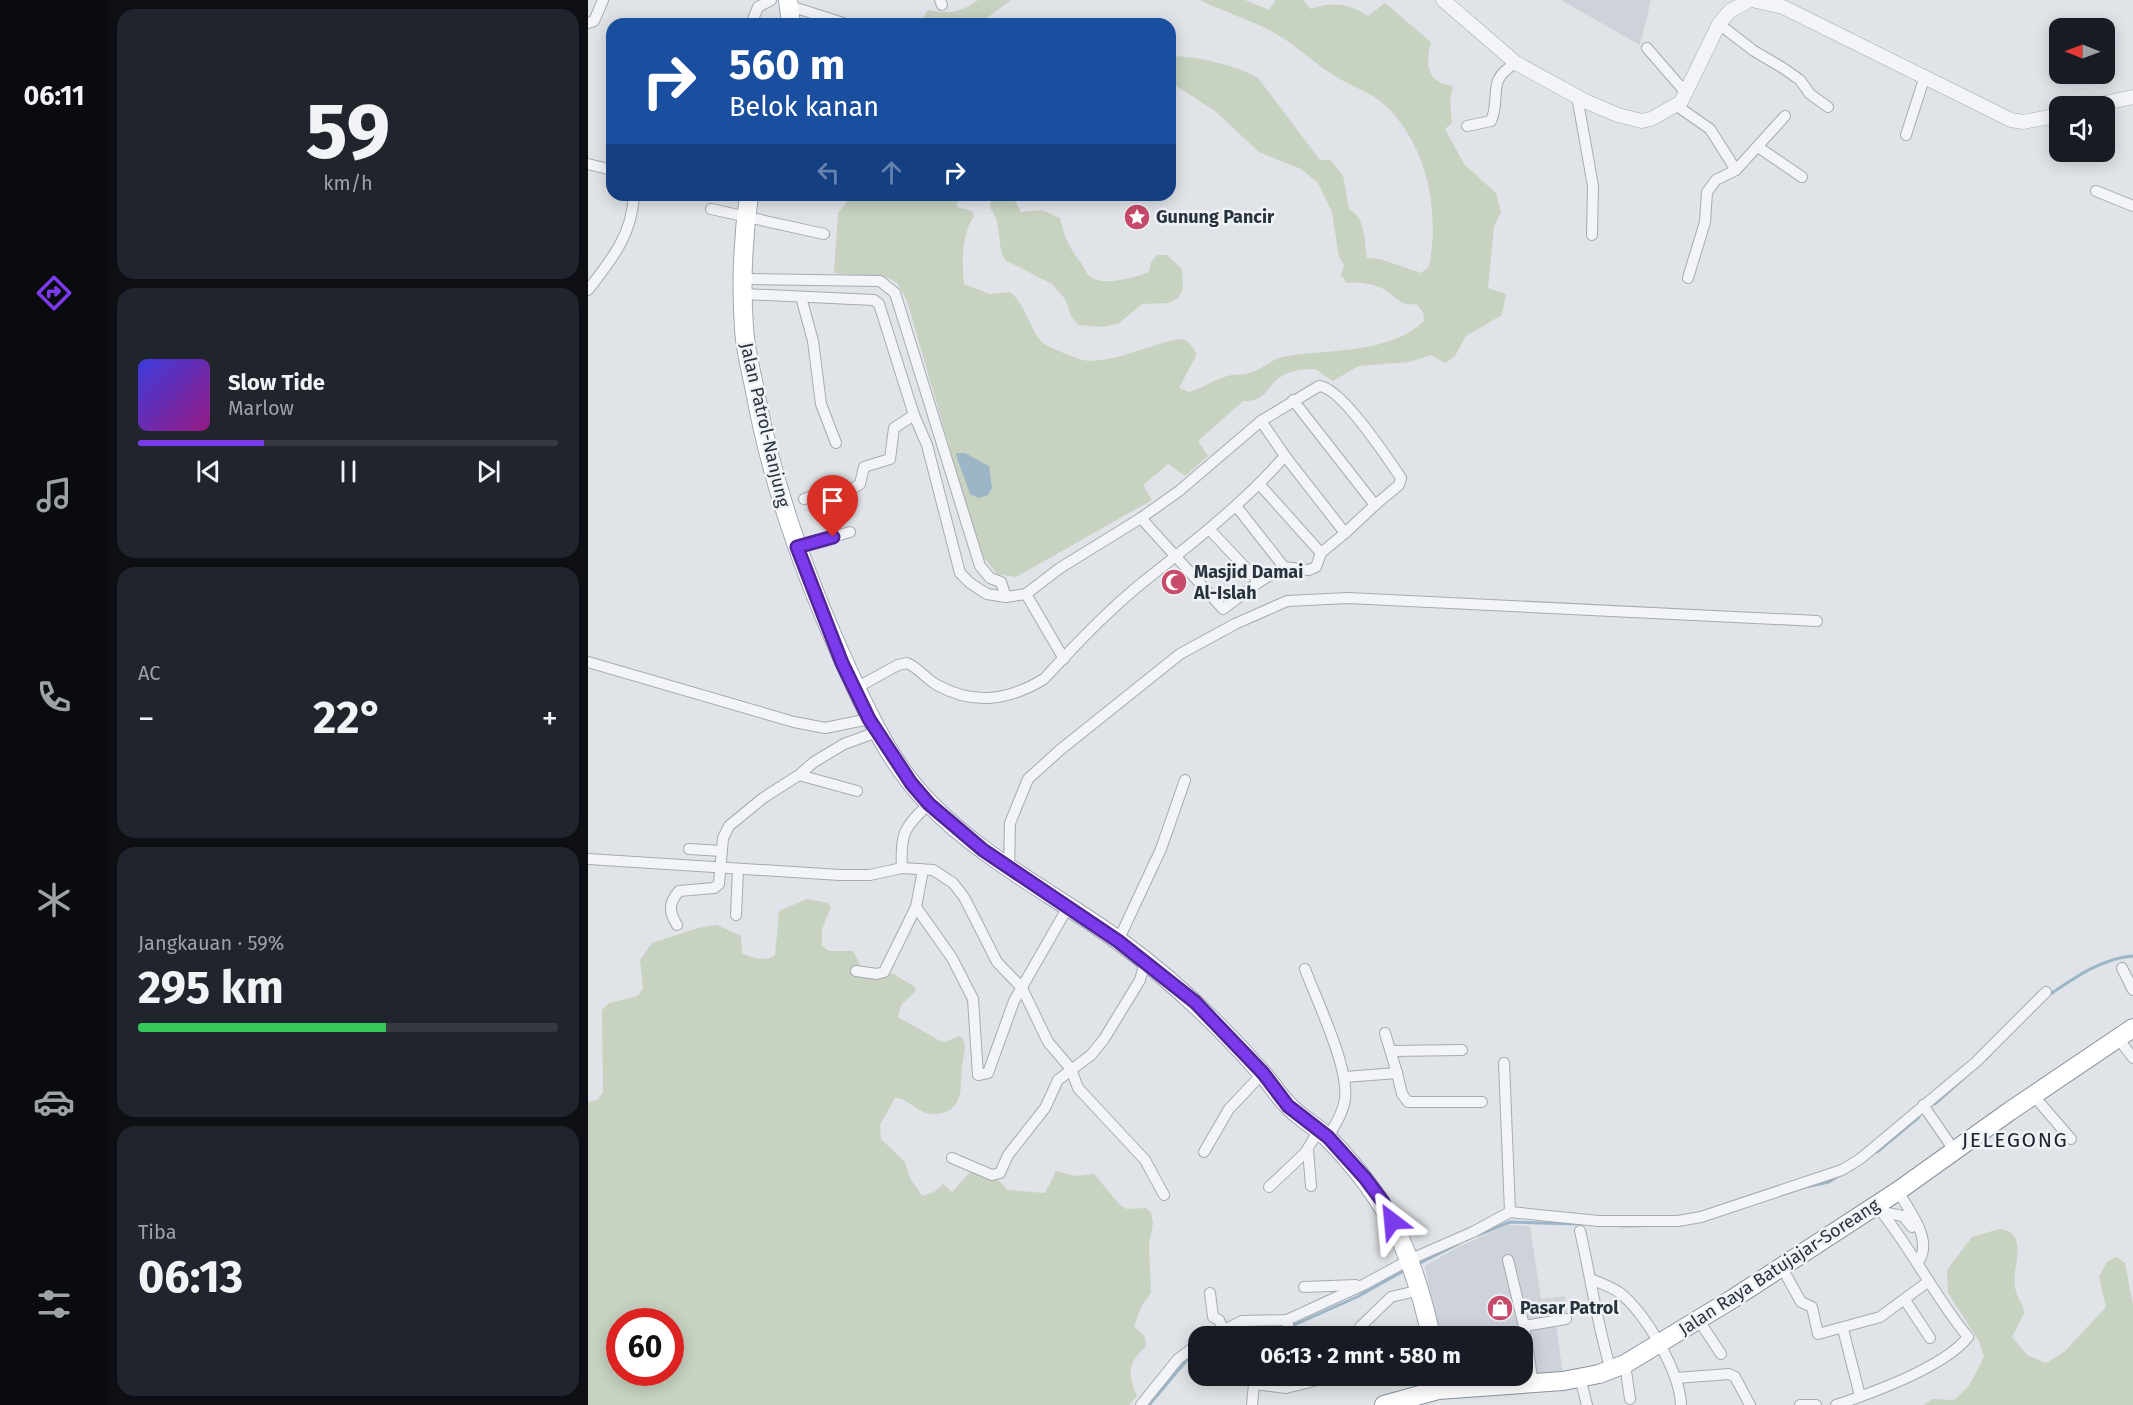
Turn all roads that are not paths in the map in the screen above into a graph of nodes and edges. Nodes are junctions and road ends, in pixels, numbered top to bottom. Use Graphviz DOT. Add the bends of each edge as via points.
graph roads {
  1 [pos="603,0"];
  2 [pos="771,0"];
  3 [pos="1443,0"];
  4 [pos="1751,0"];
  5 [pos="790,10"];
  6 [pos="753,18"];
  7 [pos="822,18"];
  8 [pos="588,23"];
  9 [pos="1719,24"];
  10 [pos="1647,48"];
  11 [pos="1516,63"];
  12 [pos="1924,79"];
  13 [pos="1686,93"];
  14 [pos="1577,96"];
  15 [pos="2133,97"];
  16 [pos="2115,101"];
  17 [pos="1677,106"];
  18 [pos="1828,107"];
  19 [pos="1785,116"];
  20 [pos="2049,118"];
  21 [pos="1467,126"];
  22 [pos="1906,135"];
  23 [pos="1758,147"];
  24 [pos="588,164"];
  25 [pos="606,168"];
  26 [pos="1736,170"];
  27 [pos="1802,177"];
  28 [pos="2096,191"];
  29 [pos="634,201"];
  30 [pos="748,201"];
  31 [pos="2133,206"];
  32 [pos="711,209"];
  33 [pos="746,218"];
  34 [pos="824,234"];
  35 [pos="1592,235"];
  36 [pos="1688,278"];
  37 [pos="744,287"];
  38 [pos="588,290"];
  39 [pos="801,297"];
  40 [pos="1293,400"];
  41 [pos="914,415"];
  42 [pos="1261,421"];
  43 [pos="836,443"];
  44 [pos="1286,456"];
  45 [pos="1260,485"];
  46 [pos="804,499"];
  47 [pos="1236,506"];
  48 [pos="1375,506"];
  49 [pos="1141,518"];
  50 [pos="1209,529"];
  51 [pos="850,532"];
  52 [pos="1345,533"];
  53 [pos="797,547"];
  54 [pos="1321,553"];
  55 [pos="1178,556"];
  56 [pos="1284,567"];
  57 [pos="1259,582"];
  58 [pos="1026,594"];
  59 [pos="1006,597"];
  60 [pos="1817,621"];
  61 [pos="1064,659"];
  62 [pos="588,662"];
  63 [pos="856,688"];
  64 [pos="873,725"];
  65 [pos="799,775"];
  66 [pos="1185,780"];
  67 [pos="857,791"];
  68 [pos="929,804"];
  69 [pos="689,849"];
  70 [pos="722,851"];
  71 [pos="589,861"];
  72 [pos="722,868"];
  73 [pos="902,868"];
  74 [pos="921,869"];
  75 [pos="1009,869"];
  76 [pos="738,870"];
  77 [pos="916,907"];
  78 [pos="1068,907"];
  79 [pos="736,915"];
  80 [pos="677,925"];
  81 [pos="1118,941"];
  82 [pos="1145,962"];
  83 [pos="1305,969"];
  84 [pos="2122,969"];
  85 [pos="856,971"];
  86 [pos="1022,988"];
  87 [pos="2133,990"];
  88 [pos="2046,992"];
  89 [pos="1385,1033"];
  90 [pos="2126,1033"];
  91 [pos="1462,1050"];
  92 [pos="1391,1051"];
  93 [pos="2133,1058"];
  94 [pos="1504,1063"];
  95 [pos="1071,1069"];
  96 [pos="1263,1073"];
  97 [pos="1397,1073"];
  98 [pos="1345,1077"];
  99 [pos="2033,1095"];
  100 [pos="1482,1101"];
  101 [pos="1923,1105"];
  102 [pos="1324,1133"];
  103 [pos="2071,1139"];
  104 [pos="1308,1150"];
  105 [pos="1954,1150"];
  106 [pos="1204,1152"];
  107 [pos="952,1158"];
  108 [pos="1311,1186"];
  109 [pos="1269,1187"];
  110 [pos="1898,1191"];
  111 [pos="1164,1195"];
  112 [pos="1879,1209"];
  113 [pos="1510,1212"];
  114 [pos="1919,1228"];
  115 [pos="1580,1231"];
  116 [pos="1508,1260"];
  117 [pos="1918,1262"];
  118 [pos="1413,1264"];
  119 [pos="1781,1266"];
  120 [pos="1591,1279"];
  121 [pos="1929,1281"];
  122 [pos="1363,1285"];
  123 [pos="1304,1287"];
  124 [pos="1420,1290"];
  125 [pos="1210,1293"];
  126 [pos="1905,1300"];
  127 [pos="1566,1319"];
  128 [pos="1698,1319"];
  129 [pos="1287,1320"];
  130 [pos="1222,1326"];
  131 [pos="1230,1326"];
  132 [pos="1288,1326"];
  133 [pos="1361,1326"];
  134 [pos="1429,1326"];
  135 [pos="1524,1326"];
  136 [pos="1843,1329"];
  137 [pos="1930,1338"];
  138 [pos="1659,1344"];
  139 [pos="1188,1352"];
  140 [pos="1721,1354"];
  141 [pos="1618,1367"];
  142 [pos="1580,1378"];
  143 [pos="1676,1378"];
  144 [pos="1533,1384"];
  145 [pos="1254,1386"];
  146 [pos="1270,1386"];
  147 [pos="1290,1386"];
  148 [pos="1430,1386"];
  149 [pos="1860,1396"];
  150 [pos="1630,1399"];
  151 [pos="1141,1405"];
  152 [pos="1252,1405"];
  153 [pos="1384,1405"];
  154 [pos="1587,1405"];
  155 [pos="1682,1405"];
  156 [pos="1750,1405"];
  157 [pos="1800,1405"];
  158 [pos="1816,1405"];
  159 [pos="1836,1405"];
  1 -- 8 [label="street" via="594,21"];
  2 -- 6 [label="street" via="758,7"];
  3 -- 11 [label="street"];
  4 -- 9 [label="street" via="1730,11"];
  4 -- 12 [label="street" via="1783,7"];
  5 -- 7 [label="street"];
  9 -- 13 [label="street"];
  9 -- 18 [label="street" via="1784,68"];
  10 -- 13 [label="street"];
  11 -- 14 [label="street"];
  11 -- 21 [label="street" via="1497,78 1497,108 1491,122"];
  12 -- 20 [label="street" via="2016,121"];
  12 -- 22 [label="street"];
  13 -- 17 [label="street"];
  14 -- 17 [label="street" via="1618,116 1642,121"];
  14 -- 35 [label="street" via="1593,186"];
  15 -- 16 [label="street"];
  17 -- 26 [label="street" via="1710,129"];
  19 -- 23 [label="street"];
  23 -- 26 [label="street"];
  23 -- 27 [label="street"];
  24 -- 25 [label="street"];
  26 -- 36 [label="street" via="1716,180 1707,192 1705,222"];
  28 -- 31 [label="street"];
  29 -- 38 [label="street" via="621,248"];
  30 -- 33 [label="main road, Jalan Patrol-Nanjung"];
  32 -- 33 [label="street"];
  33 -- 34 [label="street"];
  33 -- 37 [label="main road, Jalan Patrol-Nanjung"];
  37 -- 39 [label="street"];
  37 -- 53 [label="main road, Jalan Patrol-Nanjung" via="744,328 757,405"];
  37 -- 59 [label="street" via="880,281 895,293 980,566 990,578 1001,582"];
  39 -- 41 [label="street" via="877,302"];
  39 -- 43 [label="street" via="813,341 821,404"];
  40 -- 42 [label="street"];
  40 -- 48 [label="street"];
  40 -- 48 [label="street" via="1319,386 1327,386 1345,403 1401,478 1399,485"];
  41 -- 46 [label="street" via="894,428 890,459 864,467 860,484"];
  41 -- 59 [label="street" via="927,446 960,573 987,594"];
  42 -- 44 [label="street"];
  42 -- 49 [label="street"];
  44 -- 45 [label="street"];
  44 -- 52 [label="street"];
  45 -- 47 [label="street"];
  45 -- 54 [label="street"];
  47 -- 50 [label="street"];
  47 -- 56 [label="street"];
  48 -- 52 [label="street"];
  49 -- 55 [label="street"];
  49 -- 58 [label="street"];
  50 -- 55 [label="street"];
  50 -- 57 [label="street"];
  51 -- 53 [label="street"];
  52 -- 54 [label="street"];
  53 -- 63 [label="main road, Jalan Patrol-Nanjung" via="842,663"];
  54 -- 56 [label="street" via="1316,567 1309,570"];
  55 -- 57 [label="street" via="1223,609"];
  55 -- 61 [label="street" via="1134,590"];
  56 -- 57 [label="street"];
  58 -- 59 [label="street"];
  58 -- 61 [label="street"];
  60 -- 75 [label="street" via="1348,598 1287,601 1180,654 1028,778 1010,823"];
  61 -- 63 [label="street" via="1044,679 999,699 976,698 938,686 907,663"];
  62 -- 64 [label="street" via="794,722 825,728"];
  63 -- 64 [label="main road, Jalan Patrol-Nanjung"];
  64 -- 65 [label="street"];
  64 -- 68 [label="main road, Jalan Patrol-Nanjung"];
  65 -- 67 [label="street"];
  65 -- 70 [label="street" via="729,826 724,831"];
  66 -- 81 [label="street" via="1161,849"];
  68 -- 73 [label="street" via="905,829 900,843"];
  68 -- 75 [label="main road, Jalan Patrol-Nanjung"];
  69 -- 70 [label="street"];
  70 -- 72 [label="street"];
  71 -- 72 [label="street"];
  72 -- 76 [label="street"];
  72 -- 80 [label="street" via="717,887 687,889 674,897 670,908"];
  73 -- 74 [label="street"];
  73 -- 76 [label="street" via="870,875"];
  74 -- 77 [label="street"];
  74 -- 86 [label="street" via="933,870 953,883 997,962"];
  75 -- 78 [label="main road, Jalan Patrol-Nanjung"];
  76 -- 79 [label="street"];
  77 -- 85 [label="street" via="884,972"];
  77 -- 86 [label="street" via="952,958 973,999 978,1075 988,1073"];
  78 -- 81 [label="main road, Jalan Patrol-Nanjung"];
  78 -- 86 [label="street"];
  81 -- 82 [label="main road, Jalan Patrol-Nanjung"];
  82 -- 95 [label="street" via="1140,980 1104,1039 1091,1055"];
  82 -- 96 [label="main road, Jalan Patrol-Nanjung" via="1195,1002"];
  83 -- 98 [label="street"];
  84 -- 87 [label="street"];
  86 -- 95 [label="street" via="1048,1042"];
  88 -- 101 [label="street" via="1976,1062"];
  89 -- 92 [label="street"];
  90 -- 93 [label="street"];
  90 -- 99 [label="main road, Jalan Raya Batujajar-Soreang"];
  91 -- 92 [label="street"];
  92 -- 97 [label="street"];
  94 -- 113 [label="street"];
  95 -- 107 [label="street" via="1053,1086 1045,1108 1008,1155 1000,1173 992,1175"];
  95 -- 111 [label="street" via="1078,1088 1145,1160"];
  96 -- 102 [label="main road, Jalan Patrol-Nanjung" via="1288,1106"];
  96 -- 106 [label="street" via="1229,1109"];
  97 -- 98 [label="street"];
  97 -- 100 [label="street" via="1401,1094 1408,1102"];
  98 -- 102 [label="street" via="1340,1117"];
  99 -- 103 [label="street"];
  99 -- 105 [label="main road, Jalan Raya Batujajar-Soreang"];
  101 -- 105 [label="street"];
  101 -- 113 [label="street" via="1842,1170 1701,1217 1669,1222 1599,1221"];
  102 -- 104 [label="street"];
  102 -- 118 [label="main road, Jalan Patrol-Nanjung" via="1383,1202"];
  104 -- 108 [label="street"];
  104 -- 109 [label="street"];
  105 -- 110 [label="main road, Jalan Raya Batujajar-Soreang"];
  110 -- 112 [label="main road, Jalan Raya Batujajar-Soreang"];
  110 -- 114 [label="street"];
  112 -- 114 [label="street" via="1903,1216 1913,1229"];
  112 -- 117 [label="street"];
  112 -- 119 [label="main road, Jalan Raya Batujajar-Soreang"];
  113 -- 118 [label="street"];
  114 -- 117 [label="street" via="1924,1242"];
  115 -- 120 [label="street"];
  116 -- 135 [label="street"];
  117 -- 121 [label="street"];
  118 -- 122 [label="street"];
  118 -- 124 [label="main road, Jalan Patrol-Nanjung"];
  119 -- 128 [label="main road, Jalan Raya Batujajar-Soreang"];
  119 -- 136 [label="street" via="1801,1302 1812,1307 1816,1333"];
  120 -- 138 [label="street" via="1620,1293 1651,1328"];
  120 -- 141 [label="street" via="1597,1321"];
  121 -- 126 [label="street"];
  121 -- 149 [label="street" via="1967,1339 1942,1358"];
  122 -- 123 [label="street"];
  122 -- 129 [label="street"];
  124 -- 133 [label="street" via="1391,1297"];
  124 -- 134 [label="main road, Jalan Patrol-Nanjung"];
  125 -- 130 [label="street" via="1213,1317"];
  126 -- 136 [label="street" via="1880,1317"];
  126 -- 137 [label="street"];
  127 -- 135 [label="street"];
  128 -- 138 [label="main road, Jalan Raya Batujajar-Soreang"];
  128 -- 140 [label="street"];
  129 -- 131 [label="street" via="1242,1321"];
  129 -- 132 [label="street"];
  136 -- 149 [label="street"];
  138 -- 141 [label="main road, Jalan Raya Batujajar-Soreang"];
  138 -- 143 [label="street"];
  139 -- 151 [label="street"];
  141 -- 142 [label="main road, Jalan Raya Batujajar-Soreang"];
  141 -- 150 [label="street"];
  142 -- 144 [label="main road, Jalan Raya Batujajar-Soreang"];
  142 -- 154 [label="street"];
  143 -- 155 [label="street"];
  143 -- 156 [label="street" via="1729,1374 1735,1377"];
  145 -- 152 [label="street"];
  146 -- 147 [label="street"];
  148 -- 153 [label="main road, Jalan Raya Batujajar-Soreang"];
  149 -- 159 [label="street"];
  157 -- 158 [label="street"];
}
